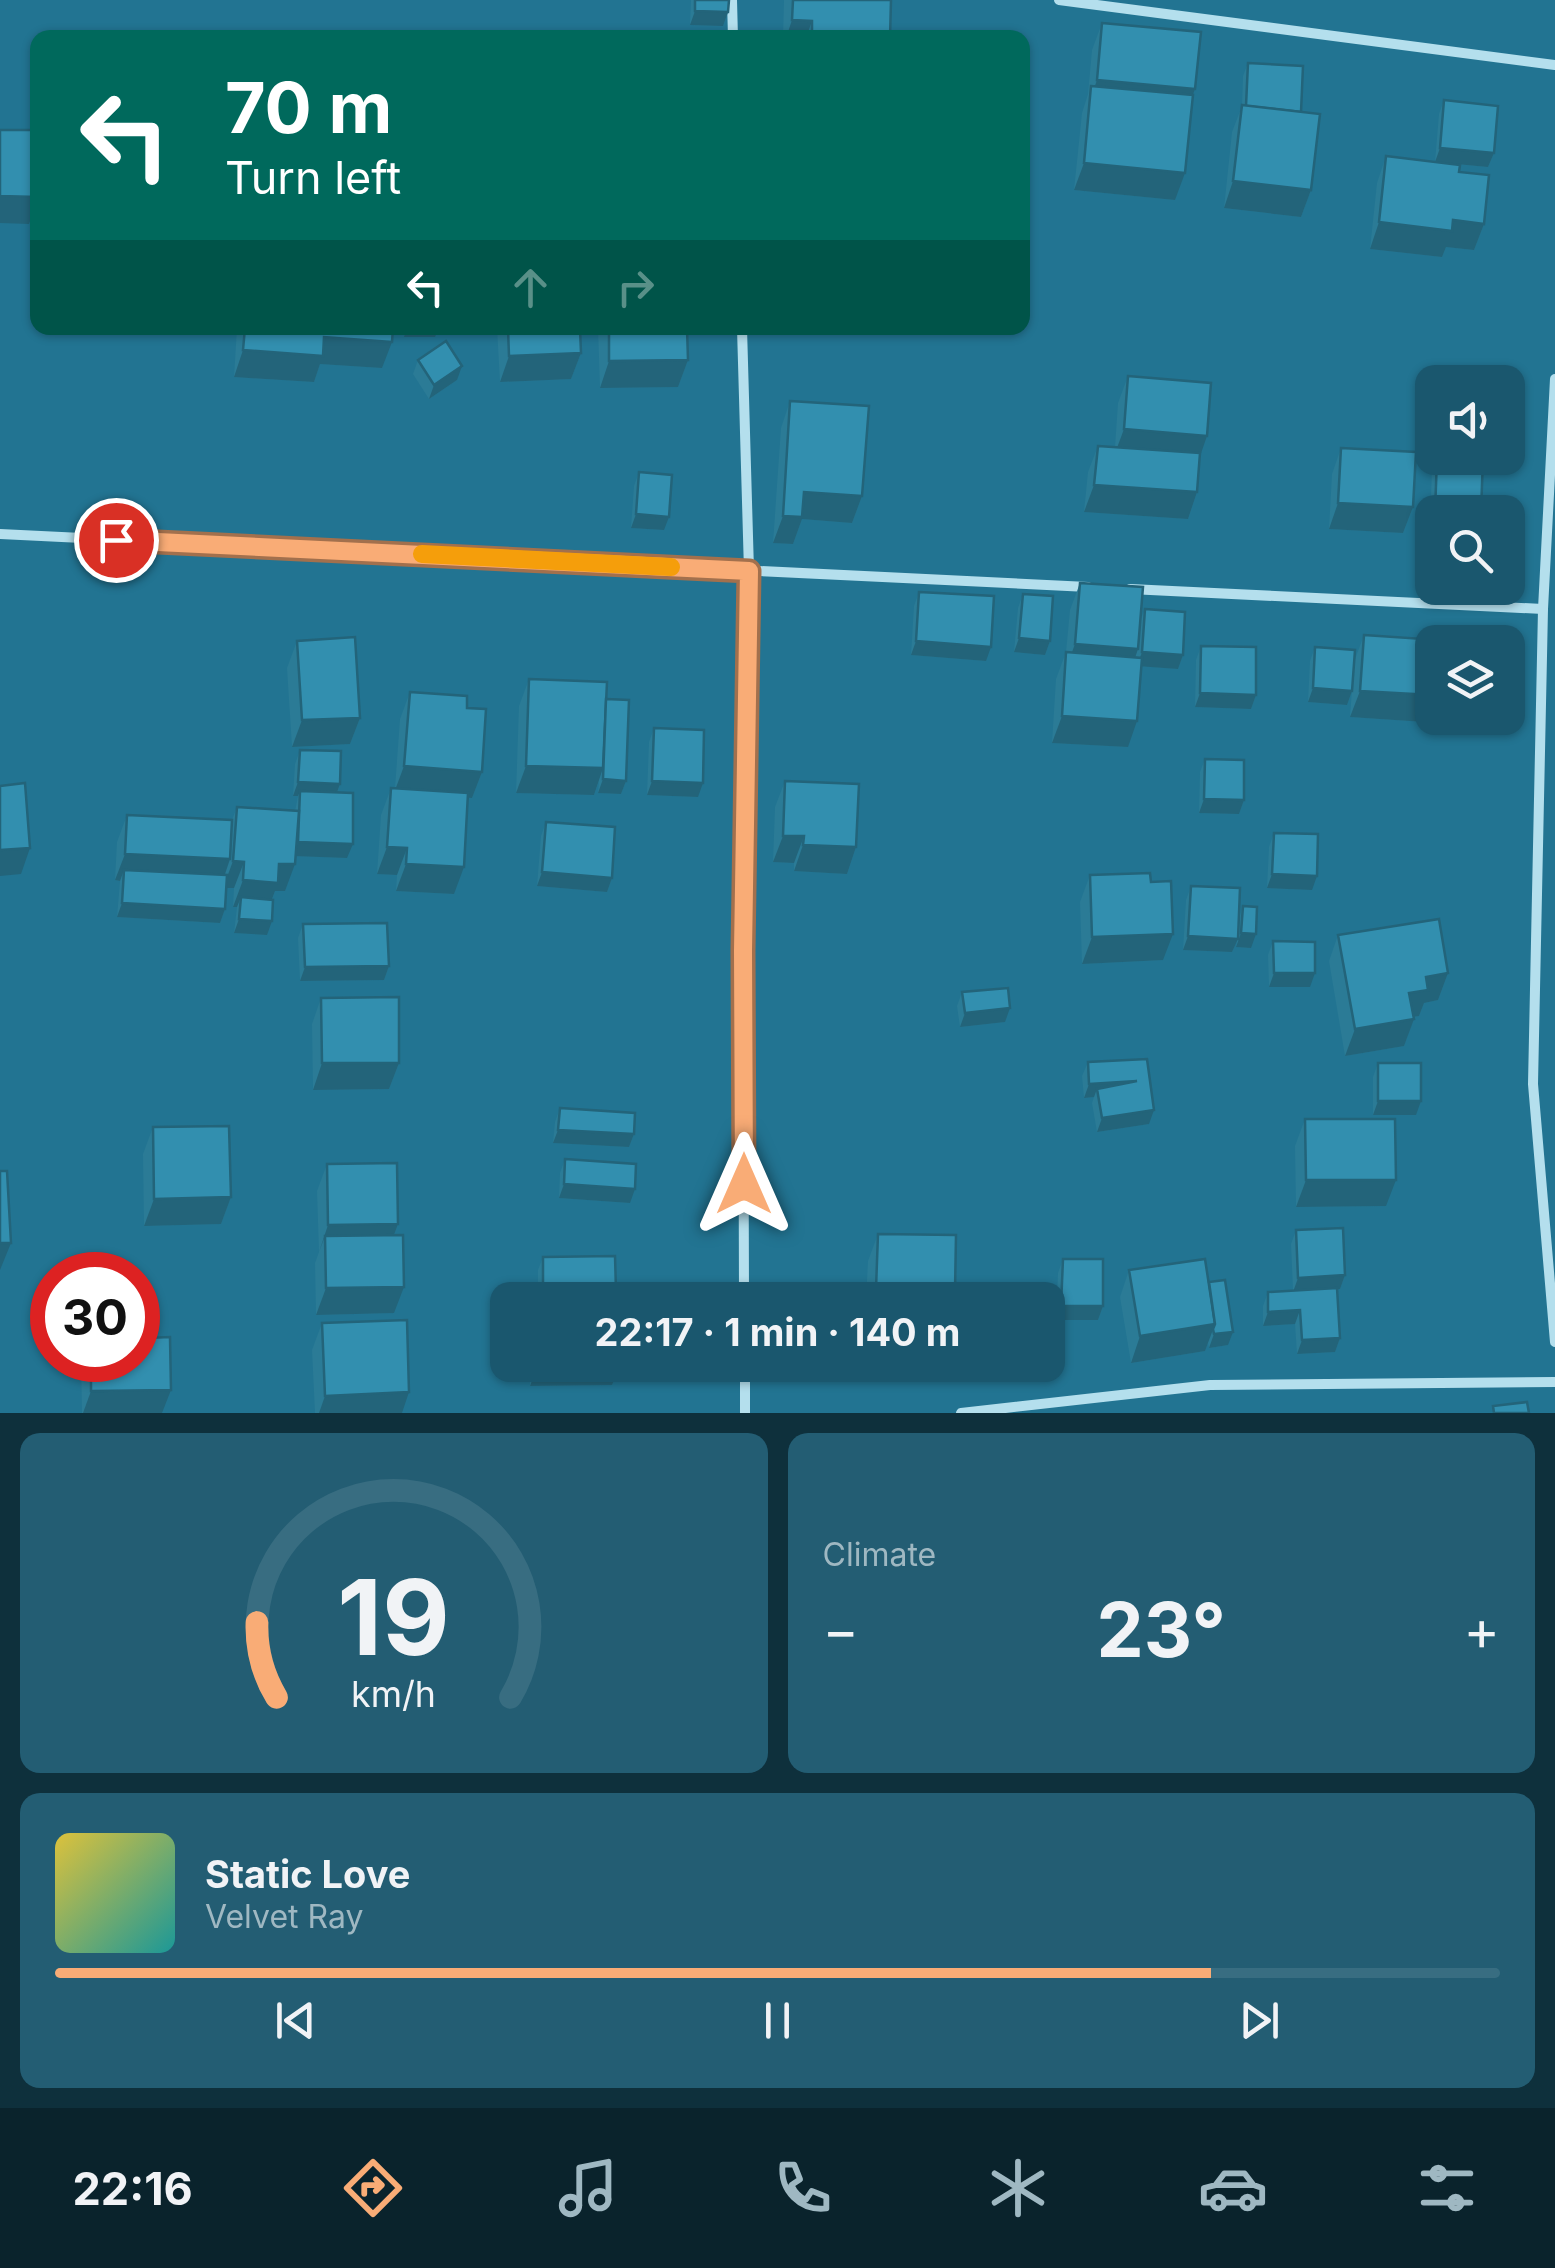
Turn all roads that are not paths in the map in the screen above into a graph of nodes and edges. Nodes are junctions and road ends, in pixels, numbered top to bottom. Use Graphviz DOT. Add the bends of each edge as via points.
graph roads {
  1 [pos="732,0"];
  2 [pos="1059,0"];
  3 [pos="733,30"];
  4 [pos="1555,65"];
  5 [pos="742,335"];
  6 [pos="1555,379"];
  7 [pos="0,534"];
  8 [pos="749,571"];
  9 [pos="1106,588"];
  10 [pos="1126,589"];
  11 [pos="1543,610"];
  12 [pos="744,1282"];
  13 [pos="1555,1342"];
  14 [pos="745,1382"];
  15 [pos="1555,1382"];
  16 [pos="745,1413"];
  17 [pos="962,1413"];
  1 -- 3 [label="street"];
  2 -- 4 [label="street"];
  5 -- 8 [label="street"];
  6 -- 11 [label="street"];
  7 -- 8 [label="street"];
  8 -- 9 [label="street"];
  8 -- 12 [label="street"];
  10 -- 11 [label="street"];
  11 -- 13 [label="street" via="1533,1084"];
  14 -- 16 [label="street"];
  15 -- 17 [label="street" via="1210,1385"];
}
